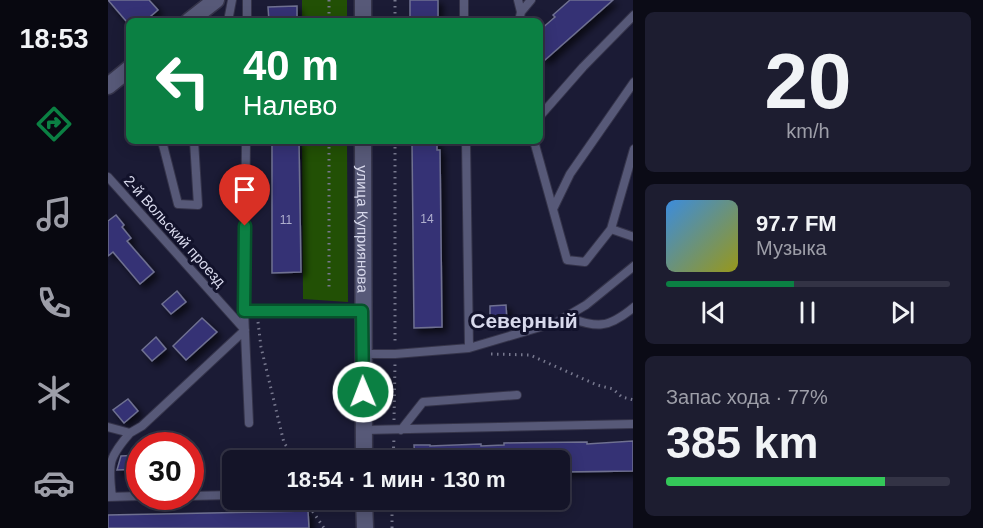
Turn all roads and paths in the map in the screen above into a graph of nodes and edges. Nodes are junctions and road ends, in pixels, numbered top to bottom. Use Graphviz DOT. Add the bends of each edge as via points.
graph roads {
  1 [pos="216,0"];
  2 [pos="232,0"];
  3 [pos="247,0"];
  4 [pos="329,0"];
  5 [pos="363,0"];
  6 [pos="394,0"];
  7 [pos="464,0"];
  8 [pos="518,0"];
  9 [pos="531,0"];
  10 [pos="521,12"];
  11 [pos="633,15"];
  12 [pos="193,18"];
  13 [pos="229,18"];
  14 [pos="247,18"];
  15 [pos="329,18"];
  16 [pos="363,18"];
  17 [pos="395,18"];
  18 [pos="464,18"];
  19 [pos="520,18"];
  20 [pos="126,71"];
  21 [pos="633,82"];
  22 [pos="108,86"];
  23 [pos="543,113"];
  24 [pos="163,144"];
  25 [pos="194,144"];
  26 [pos="246,144"];
  27 [pos="329,144"];
  28 [pos="363,144"];
  29 [pos="395,144"];
  30 [pos="466,144"];
  31 [pos="535,144"];
  32 [pos="633,150"];
  33 [pos="108,177"];
  34 [pos="553,209"];
  35 [pos="611,229"];
  36 [pos="633,237"];
  37 [pos="633,266"];
  38 [pos="329,290"];
  39 [pos="633,307"];
  40 [pos="244,311"];
  41 [pos="362,311"];
  42 [pos="257,312"];
  43 [pos="566,317"];
  44 [pos="245,330"];
  45 [pos="395,341"];
  46 [pos="405,341"];
  47 [pos="469,348"];
  48 [pos="363,354"];
  49 [pos="395,354"];
  50 [pos="517,395"];
  51 [pos="633,400"];
  52 [pos="249,423"];
  53 [pos="633,424"];
  54 [pos="108,427"];
  55 [pos="364,430"];
  56 [pos="397,430"];
  57 [pos="126,432"];
  58 [pos="132,432"];
  59 [pos="126,437"];
  60 [pos="289,450"];
  61 [pos="364,450"];
  62 [pos="394,450"];
  63 [pos="222,495"];
  64 [pos="126,496"];
  65 [pos="204,496"];
  66 [pos="110,497"];
  67 [pos="312,510"];
  68 [pos="364,510"];
  69 [pos="392,510"];
  70 [pos="324,528"];
  71 [pos="365,528"];
  72 [pos="392,528"];
  1 -- 12 [label="street"];
  2 -- 13 [label="lane"];
  3 -- 14 [label="lane"];
  4 -- 15 [label="path"];
  5 -- 16 [label="street"];
  6 -- 17 [label="path"];
  7 -- 18 [label="lane"];
  8 -- 10 [label="lane"];
  9 -- 10 [label="lane"];
  10 -- 19 [label="lane"];
  11 -- 23 [label="lane"];
  20 -- 22 [label="street"];
  21 -- 34 [label="lane" via="570,174"];
  24 -- 25 [label="lane" via="178,204 198,205"];
  26 -- 40 [label="lane"];
  27 -- 38 [label="path"];
  28 -- 41 [label="street, улица Куприянова"];
  29 -- 45 [label="path"];
  30 -- 47 [label="lane"];
  31 -- 34 [label="lane"];
  32 -- 35 [label="lane"];
  33 -- 44 [label="lane, 2-й Вольский проезд"];
  34 -- 35 [label="lane" via="567,260 585,262"];
  35 -- 36 [label="lane"];
  37 -- 43 [label="lane"];
  39 -- 43 [label="lane" via="618,321 604,325"];
  40 -- 42 [label="lane"];
  40 -- 44 [label="lane"];
  41 -- 42 [label="lane"];
  41 -- 48 [label="street, улица Куприянова"];
  42 -- 60 [label="path" via="261,347 284,443"];
  43 -- 47 [label="lane"];
  44 -- 52 [label="lane"];
  44 -- 58 [label="lane"];
  45 -- 46 [label="path"];
  45 -- 49 [label="path"];
  47 -- 49 [label="lane"];
  47 -- 51 [label="path" via="491,354 530,355"];
  48 -- 49 [label="lane"];
  48 -- 55 [label="street, улица Куприянова"];
  49 -- 56 [label="path"];
  50 -- 56 [label="lane" via="423,402"];
  53 -- 56 [label="lane"];
  54 -- 57 [label="lane"];
  55 -- 56 [label="lane"];
  55 -- 61 [label="street, улица Куприянова"];
  56 -- 62 [label="path"];
  59 -- 66 [label="lane" via="108,465"];
  63 -- 65 [label="lane"];
  64 -- 66 [label="lane"];
  67 -- 70 [label="path"];
  68 -- 71 [label="street"];
  69 -- 72 [label="path"];
}
